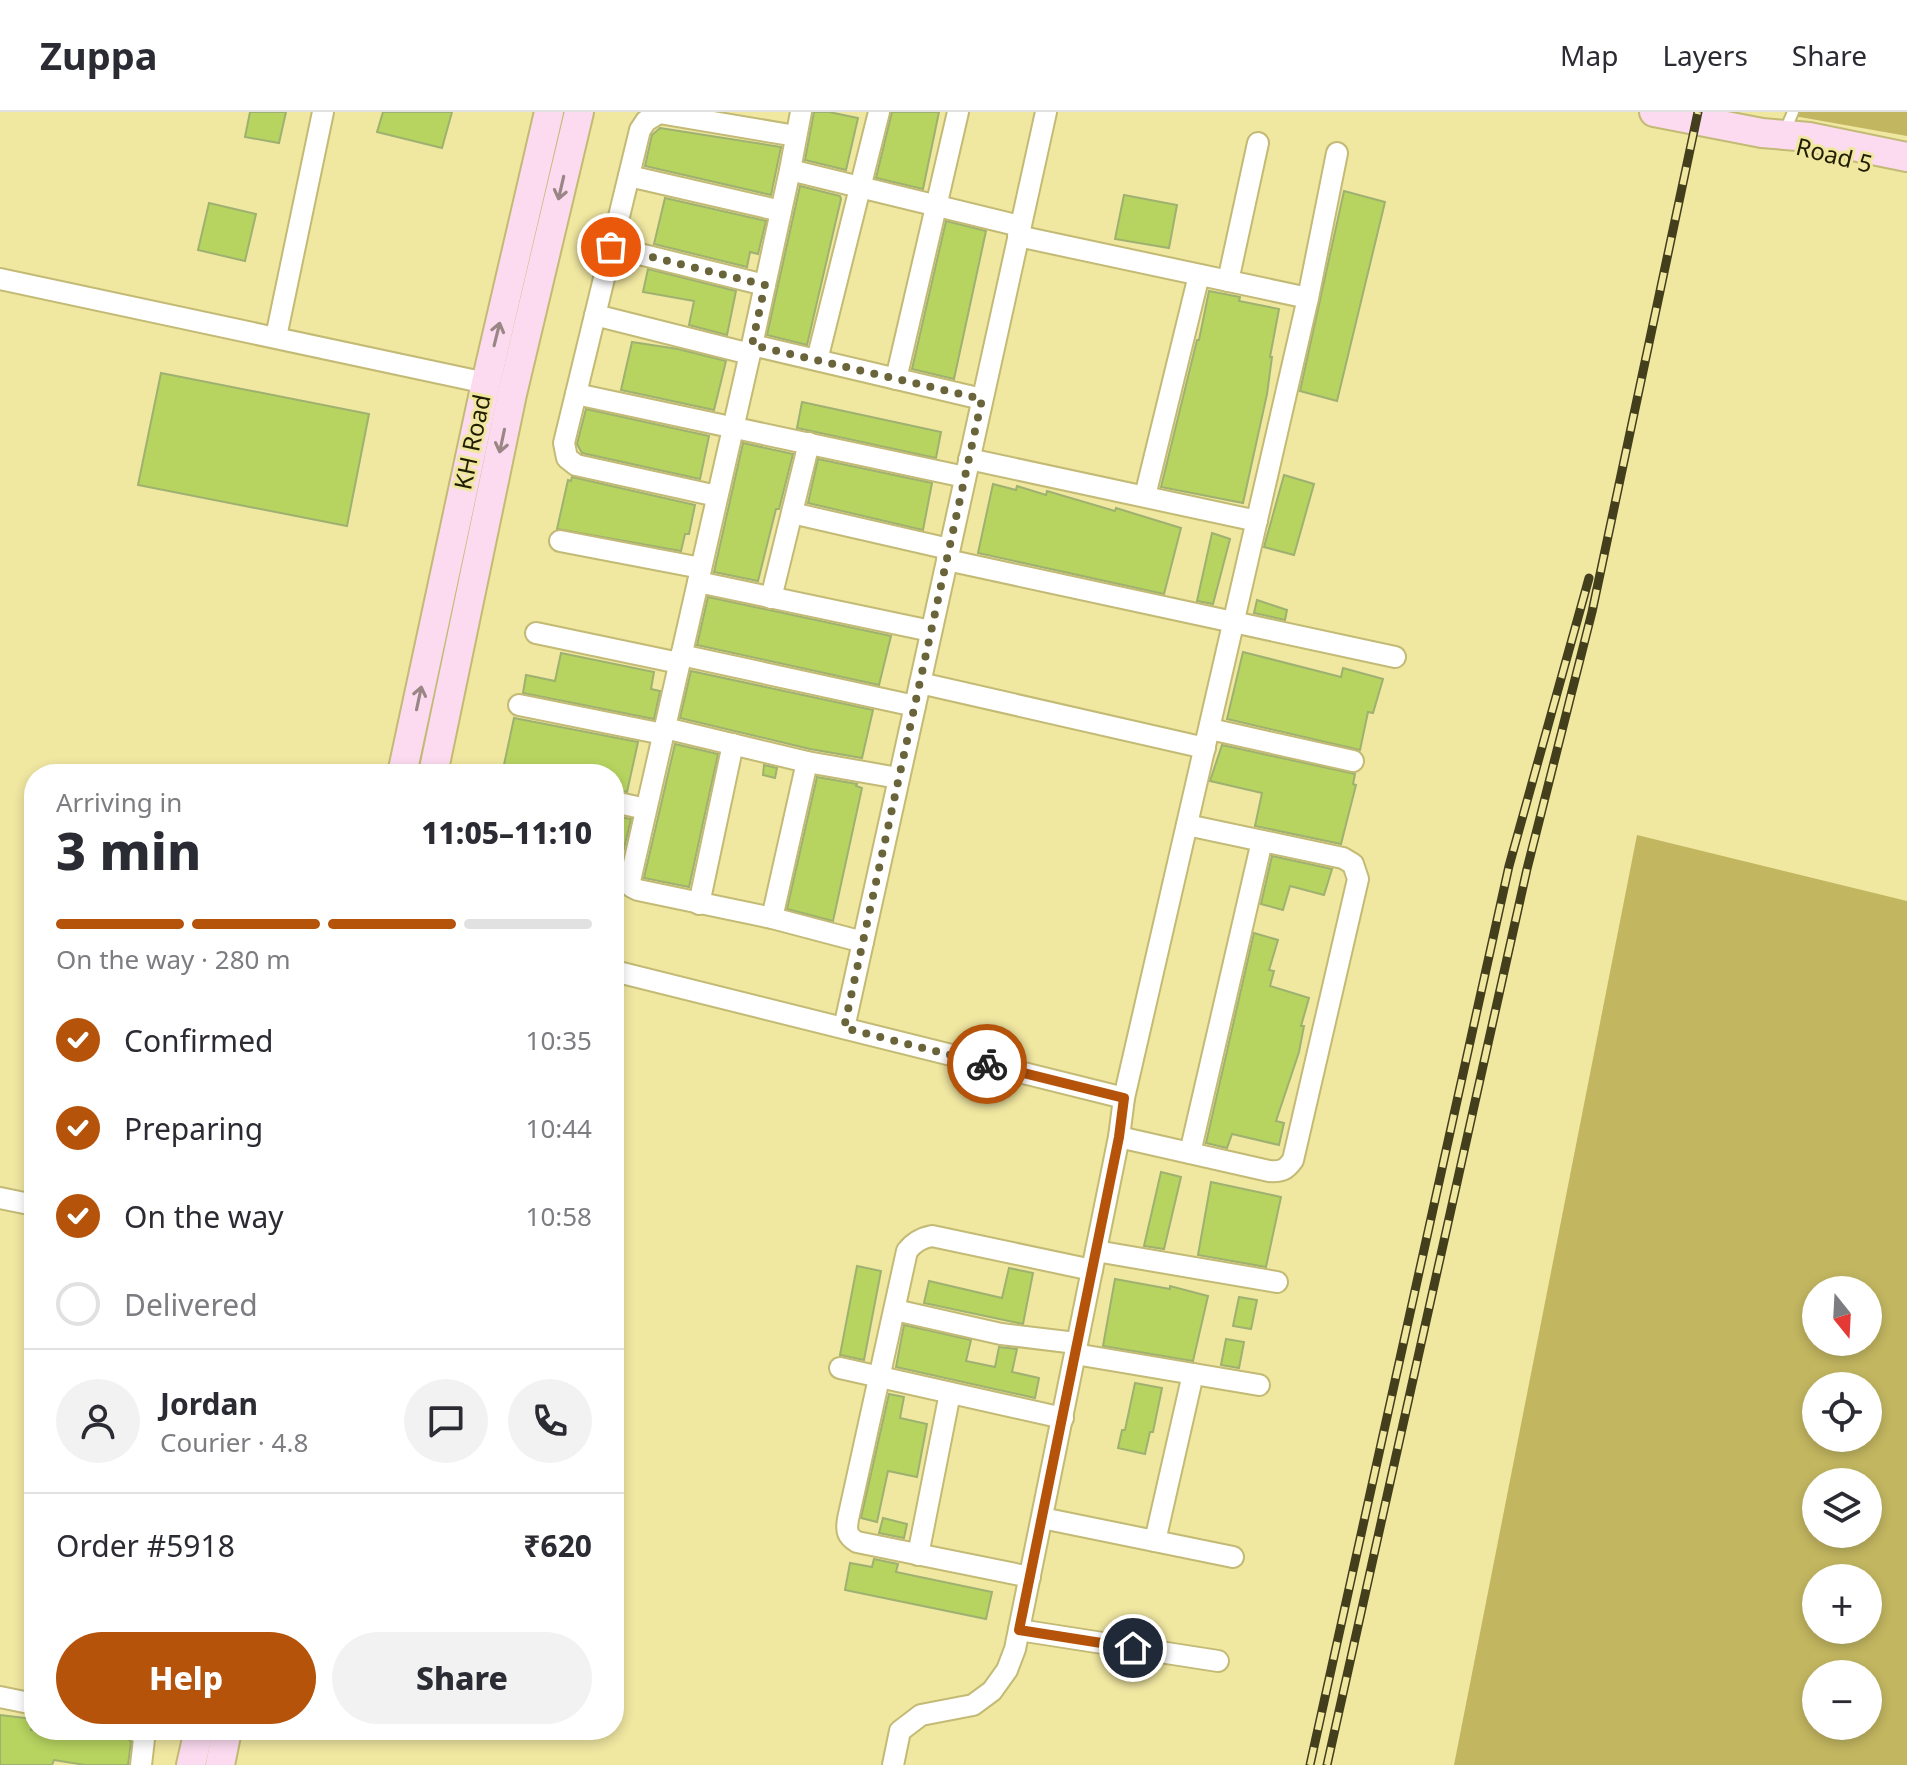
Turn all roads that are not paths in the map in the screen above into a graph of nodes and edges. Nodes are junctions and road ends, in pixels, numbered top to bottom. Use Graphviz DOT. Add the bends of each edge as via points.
graph roads {
  1 [pos="323,112"];
  2 [pos="549,112"];
  3 [pos="579,112"];
  4 [pos="801,112"];
  5 [pos="879,112"];
  6 [pos="958,112"];
  7 [pos="1046,112"];
  8 [pos="1654,112"];
  9 [pos="1779,127"];
  10 [pos="796,136"];
  11 [pos="1258,143"];
  12 [pos="1337,153"];
  13 [pos="1907,157"];
  14 [pos="790,170"];
  15 [pos="1907,173"];
  16 [pos="629,176"];
  17 [pos="860,188"];
  18 [pos="937,206"];
  19 [pos="781,211"];
  20 [pos="1019,231"];
  21 [pos="611,247"];
  22 [pos="1199,275"];
  23 [pos="0,279"];
  24 [pos="1228,281"];
  25 [pos="765,285"];
  26 [pos="1308,298"];
  27 [pos="595,315"];
  28 [pos="276,337"];
  29 [pos="751,350"];
  30 [pos="817,360"];
  31 [pos="896,379"];
  32 [pos="486,383"];
  33 [pos="576,394"];
  34 [pos="982,399"];
  35 [pos="733,426"];
  36 [pos="809,443"];
  37 [pos="967,468"];
  38 [pos="717,496"];
  39 [pos="1145,496"];
  40 [pos="792,513"];
  41 [pos="1257,521"];
  42 [pos="560,541"];
  43 [pos="948,555"];
  44 [pos="699,575"];
  45 [pos="771,598"];
  46 [pos="1234,622"];
  47 [pos="931,631"];
  48 [pos="536,633"];
  49 [pos="1395,657"];
  50 [pos="680,659"];
  51 [pos="920,683"];
  52 [pos="519,705"];
  53 [pos="915,706"];
  54 [pos="664,731"];
  55 [pos="1207,738"];
  56 [pos="733,744"];
  57 [pos="1353,761"];
  58 [pos="807,762"];
  59 [pos="404,764"];
  60 [pos="435,764"];
  61 [pos="898,778"];
  62 [pos="624,804"];
  63 [pos="646,809"];
  64 [pos="1187,825"];
  65 [pos="1262,841"];
  66 [pos="624,873"];
  67 [pos="624,881"];
  68 [pos="699,904"];
  69 [pos="772,918"];
  70 [pos="863,942"];
  71 [pos="624,973"];
  72 [pos="844,1028"];
  73 [pos="1124,1098"];
  74 [pos="1119,1137"];
  75 [pos="1190,1153"];
  76 [pos="0,1198"];
  77 [pos="24,1203"];
  78 [pos="1094,1260"];
  79 [pos="1277,1282"];
  80 [pos="895,1310"];
  81 [pos="1076,1349"];
  82 [pos="840,1368"];
  83 [pos="1193,1374"];
  84 [pos="880,1376"];
  85 [pos="1259,1385"];
  86 [pos="950,1393"];
  87 [pos="1063,1418"];
  88 [pos="1042,1518"];
  89 [pos="1155,1541"];
  90 [pos="918,1555"];
  91 [pos="1233,1557"];
  92 [pos="1030,1577"];
  93 [pos="1019,1630"];
  94 [pos="1218,1661"];
  95 [pos="0,1697"];
  96 [pos="24,1702"];
  97 [pos="144,1740"];
  98 [pos="197,1740"];
  99 [pos="225,1740"];
  100 [pos="141,1765"];
  101 [pos="191,1765"];
  102 [pos="220,1765"];
  103 [pos="893,1765"];
  1 -- 28 [label="street"];
  32 -- 2 [label="main road, KH Road, one-way"];
  3 -- 60 [label="main road, KH Road, one-way" via="512,394"];
  4 -- 10 [label="street"];
  5 -- 17 [label="street"];
  6 -- 18 [label="street"];
  7 -- 20 [label="street"];
  8 -- 9 [label="main road, Road 5"];
  9 -- 13 [label="main road, Road 5"];
  9 -- 15 [label="main road, Road 5" via="1807,152"];
  10 -- 14 [label="street"];
  10 -- 16 [label="street" via="659,113 640,130"];
  11 -- 24 [label="street"];
  12 -- 26 [label="street"];
  14 -- 17 [label="street"];
  14 -- 19 [label="street"];
  16 -- 19 [label="street"];
  16 -- 21 [label="street"];
  17 -- 18 [label="street"];
  17 -- 30 [label="street"];
  18 -- 20 [label="street"];
  18 -- 31 [label="street"];
  19 -- 25 [label="street"];
  20 -- 22 [label="street"];
  20 -- 34 [label="street"];
  21 -- 25 [label="street"];
  21 -- 27 [label="street"];
  22 -- 24 [label="street"];
  22 -- 39 [label="street"];
  23 -- 28 [label="street"];
  24 -- 26 [label="street"];
  25 -- 29 [label="street"];
  26 -- 41 [label="street"];
  27 -- 29 [label="street"];
  27 -- 33 [label="street"];
  28 -- 32 [label="street"];
  29 -- 30 [label="street"];
  29 -- 35 [label="street"];
  30 -- 31 [label="street"];
  31 -- 34 [label="street"];
  59 -- 32 [label="main road, KH Road, one-way"];
  33 -- 35 [label="street"];
  33 -- 38 [label="street" via="564,451 576,465"];
  34 -- 37 [label="street"];
  35 -- 36 [label="street"];
  35 -- 38 [label="street"];
  36 -- 37 [label="street"];
  36 -- 40 [label="street"];
  37 -- 39 [label="street"];
  37 -- 43 [label="street"];
  38 -- 44 [label="street"];
  39 -- 41 [label="street"];
  40 -- 43 [label="street"];
  40 -- 45 [label="street"];
  41 -- 46 [label="street"];
  42 -- 44 [label="street"];
  43 -- 46 [label="street"];
  43 -- 47 [label="street"];
  44 -- 45 [label="street"];
  44 -- 50 [label="street"];
  45 -- 47 [label="street"];
  46 -- 49 [label="street"];
  46 -- 55 [label="street"];
  47 -- 51 [label="street"];
  48 -- 50 [label="street"];
  50 -- 53 [label="street"];
  50 -- 54 [label="street"];
  51 -- 53 [label="street"];
  51 -- 55 [label="street"];
  52 -- 54 [label="street"];
  53 -- 61 [label="street"];
  54 -- 56 [label="street"];
  54 -- 63 [label="street"];
  55 -- 57 [label="street"];
  55 -- 64 [label="street"];
  56 -- 58 [label="street"];
  56 -- 68 [label="street"];
  58 -- 61 [label="street"];
  58 -- 69 [label="street"];
  61 -- 70 [label="street"];
  62 -- 63 [label="street"];
  63 -- 66 [label="street"];
  64 -- 65 [label="street"];
  64 -- 73 [label="street"];
  65 -- 75 [label="street"];
  65 -- 75 [label="street" via="1343,858 1353,864 1358,879 1293,1160 1280,1172"];
  67 -- 68 [label="street" via="638,890"];
  68 -- 69 [label="street"];
  69 -- 70 [label="street"];
  70 -- 72 [label="street"];
  71 -- 72 [label="street"];
  72 -- 73 [label="street"];
  73 -- 74 [label="street"];
  74 -- 75 [label="street"];
  74 -- 78 [label="street"];
  76 -- 77 [label="street"];
  78 -- 79 [label="street"];
  78 -- 80 [label="street" via="921,1238 907,1251"];
  78 -- 81 [label="street"];
  80 -- 81 [label="street"];
  80 -- 84 [label="street"];
  81 -- 83 [label="street"];
  81 -- 87 [label="street"];
  82 -- 84 [label="street"];
  83 -- 85 [label="street"];
  83 -- 89 [label="street"];
  84 -- 86 [label="street"];
  84 -- 90 [label="street" via="846,1530 857,1542"];
  86 -- 87 [label="street"];
  86 -- 90 [label="street"];
  87 -- 88 [label="street"];
  88 -- 89 [label="street"];
  88 -- 92 [label="street"];
  89 -- 91 [label="street"];
  90 -- 92 [label="street"];
  92 -- 93 [label="street"];
  93 -- 94 [label="street"];
  93 -- 103 [label="street" via="1007,1670 992,1691 973,1705 921,1715 900,1731"];
  95 -- 96 [label="street"];
  97 -- 100 [label="street"];
  98 -- 101 [label="main road"];
  99 -- 102 [label="main road"];
}
